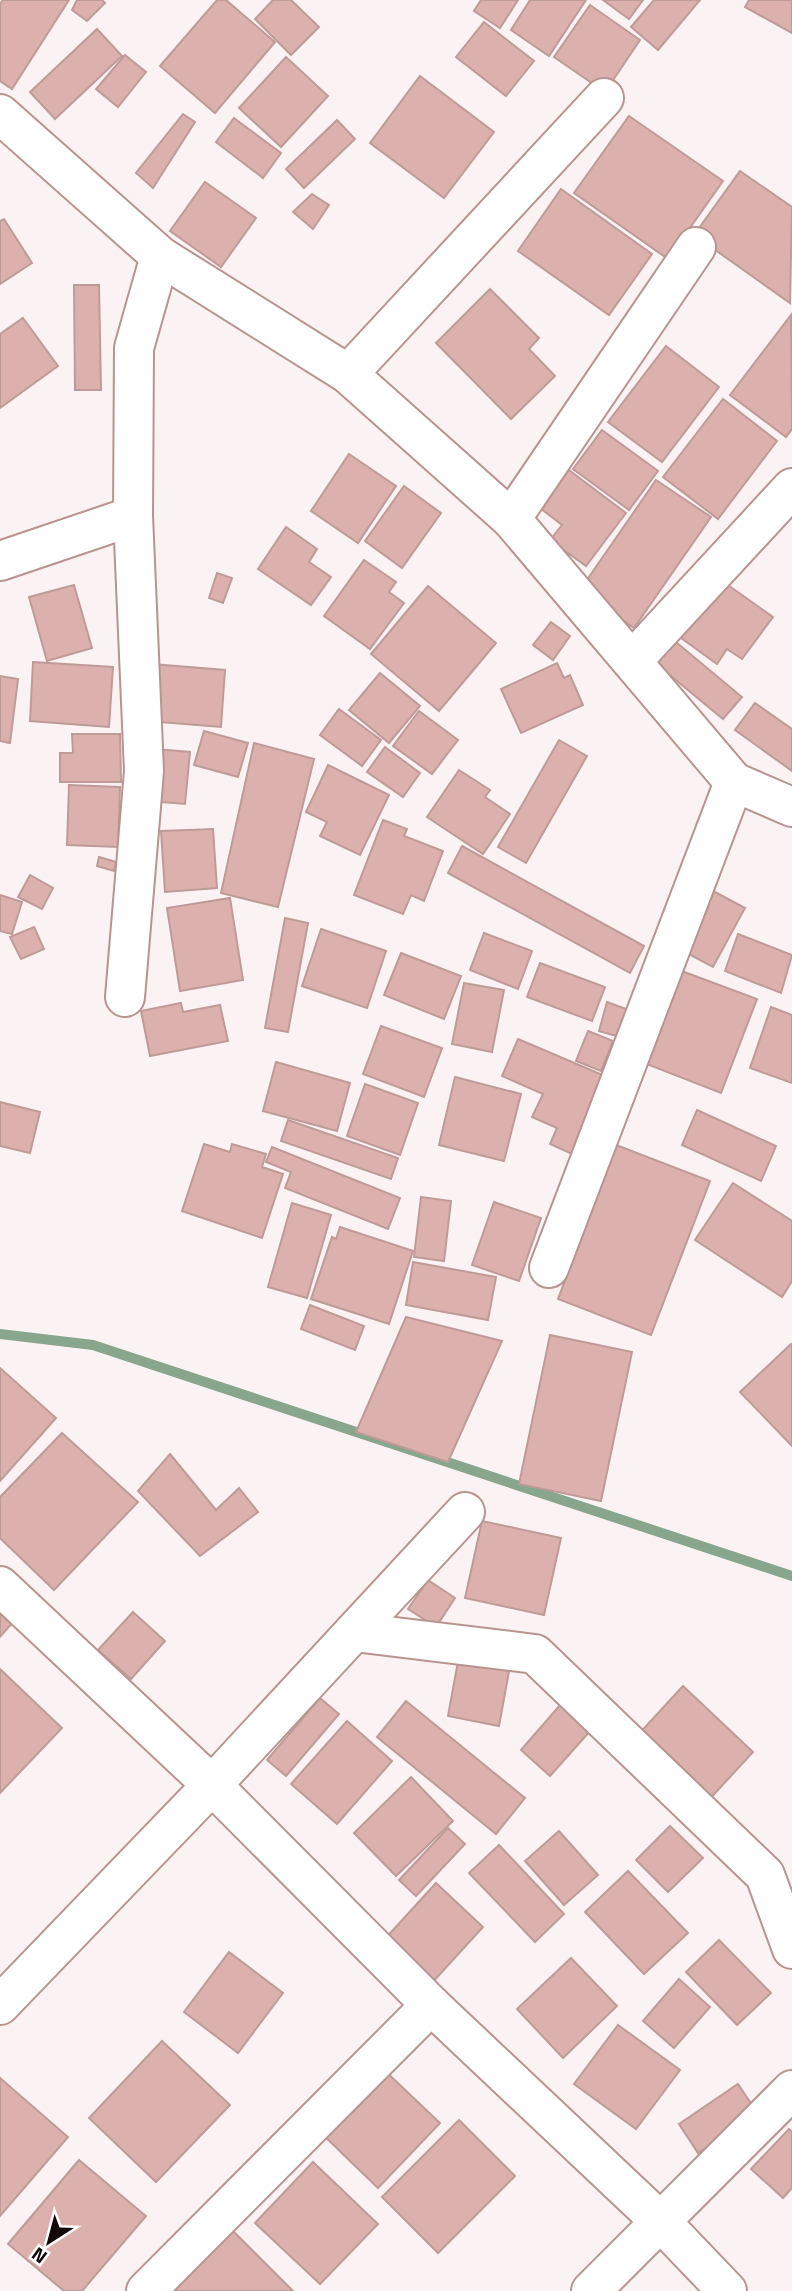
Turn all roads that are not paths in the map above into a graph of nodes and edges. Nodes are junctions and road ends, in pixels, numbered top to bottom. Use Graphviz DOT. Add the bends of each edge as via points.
graph roads {
  1 [pos="604,98"];
  2 [pos="0,114"];
  3 [pos="695,247"];
  4 [pos="160,256"];
  5 [pos="348,374"];
  6 [pos="792,488"];
  7 [pos="133,516"];
  8 [pos="511,519"];
  9 [pos="0,561"];
  10 [pos="633,660"];
  11 [pos="734,782"];
  12 [pos="792,807"];
  13 [pos="125,997"];
  14 [pos="549,1268"];
  15 [pos="465,1513"];
  16 [pos="0,1586"];
  17 [pos="354,1632"];
  18 [pos="212,1785"];
  19 [pos="792,1949"];
  20 [pos="431,2005"];
  21 [pos="0,2006"];
  22 [pos="792,2090"];
  23 [pos="661,2221"];
  24 [pos="146,2291"];
  25 [pos="591,2291"];
  26 [pos="727,2291"];
  1 -- 5 [label="street"];
  2 -- 4 [label="street"];
  3 -- 8 [label="street"];
  4 -- 5 [label="street"];
  4 -- 7 [label="street" via="134,348"];
  5 -- 8 [label="street"];
  6 -- 10 [label="street"];
  7 -- 9 [label="street"];
  7 -- 13 [label="street" via="145,771"];
  8 -- 10 [label="street"];
  10 -- 11 [label="street"];
  11 -- 12 [label="street"];
  11 -- 14 [label="street"];
  15 -- 17 [label="street"];
  16 -- 18 [label="street"];
  17 -- 18 [label="street"];
  17 -- 19 [label="street" via="534,1654 765,1875"];
  18 -- 20 [label="street"];
  18 -- 21 [label="street"];
  20 -- 23 [label="street"];
  20 -- 24 [label="street"];
  22 -- 23 [label="street"];
  23 -- 25 [label="street"];
  23 -- 26 [label="street"];
}
